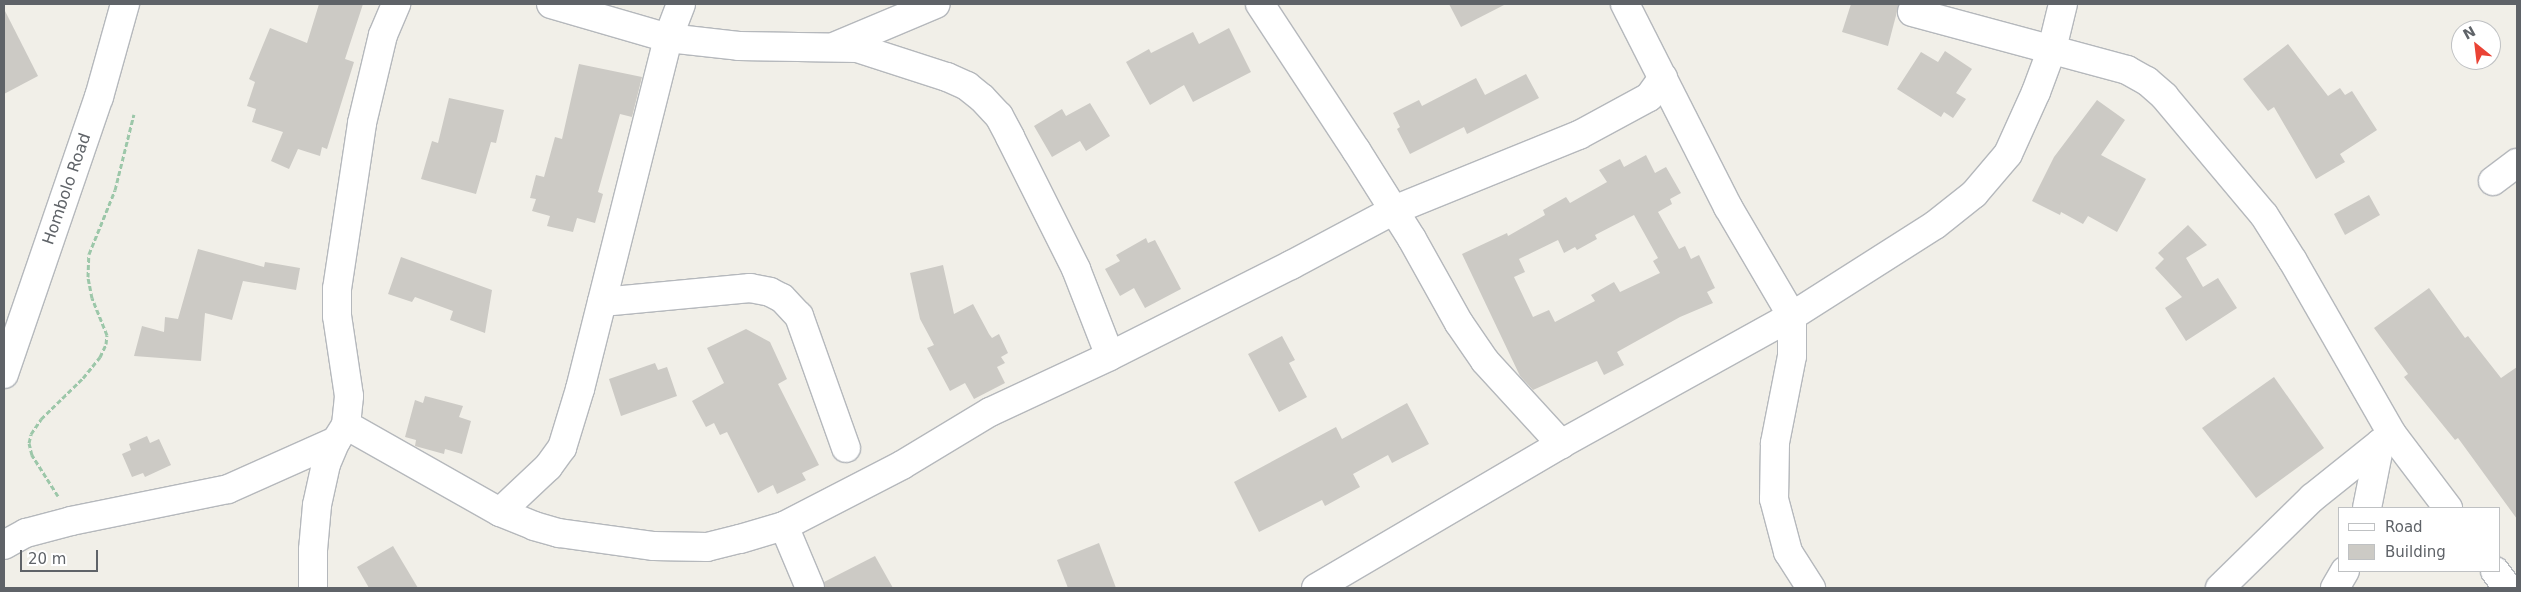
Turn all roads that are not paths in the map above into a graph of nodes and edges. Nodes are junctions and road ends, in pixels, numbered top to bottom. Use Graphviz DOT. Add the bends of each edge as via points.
graph roads {
  1 [pos="125,4"];
  2 [pos="396,4"];
  3 [pos="551,4"];
  4 [pos="681,4"];
  5 [pos="936,4"];
  6 [pos="1260,4"];
  7 [pos="1624,4"];
  8 [pos="2063,4"];
  9 [pos="1912,12"];
  10 [pos="668,38"];
  11 [pos="834,47"];
  12 [pos="2052,49"];
  13 [pos="1663,78"];
  14 [pos="2517,163"];
  15 [pos="2493,180"];
  16 [pos="1394,210"];
  17 [pos="602,302"];
  18 [pos="1792,316"];
  19 [pos="1110,356"];
  20 [pos="4,374"];
  21 [pos="341,433"];
  22 [pos="2386,439"];
  23 [pos="1561,444"];
  24 [pos="846,448"];
  25 [pos="2367,507"];
  26 [pos="2447,507"];
  27 [pos="500,512"];
  28 [pos="784,526"];
  29 [pos="4,545"];
  30 [pos="2344,572"];
  31 [pos="2497,572"];
  32 [pos="2517,582"];
  33 [pos="313,588"];
  34 [pos="810,588"];
  35 [pos="1316,588"];
  36 [pos="1811,588"];
  37 [pos="2220,588"];
  38 [pos="2335,588"];
  39 [pos="2509,588"];
  1 -- 20 [label="street, Hombolo Road" via="99,97"];
  2 -- 21 [label="street" via="383,35 362,123 337,289 337,316 349,396"];
  3 -- 10 [label="street"];
  4 -- 10 [label="street"];
  5 -- 11 [label="street"];
  6 -- 16 [label="street"];
  7 -- 13 [label="street"];
  8 -- 12 [label="street"];
  9 -- 12 [label="street"];
  10 -- 11 [label="street" via="740,46"];
  10 -- 17 [label="street"];
  11 -- 19 [label="street" via="857,48 947,77 967,86 994,110 1076,269"];
  12 -- 18 [label="street" via="2008,154 1974,194 1935,225"];
  12 -- 22 [label="street" via="2128,70 2164,96 2264,215 2277,235"];
  13 -- 16 [label="street" via="1649,98 1579,135"];
  13 -- 18 [label="street" via="1728,207"];
  14 -- 15 [label="street"];
  16 -- 19 [label="street"];
  16 -- 23 [label="street" via="1459,323 1485,361"];
  17 -- 24 [label="street" via="750,288 782,298 802,323"];
  17 -- 27 [label="street" via="562,448 548,467"];
  18 -- 23 [label="street"];
  18 -- 36 [label="street" via="1792,356 1775,443 1774,499 1788,552"];
  19 -- 28 [label="street" via="990,412 902,465"];
  21 -- 27 [label="street"];
  21 -- 29 [label="street" via="228,489 26,533"];
  21 -- 33 [label="street" via="326,464 317,505"];
  22 -- 25 [label="street"];
  22 -- 26 [label="street"];
  22 -- 37 [label="street" via="2312,498"];
  23 -- 35 [label="street"];
  27 -- 28 [label="street" via="560,533 654,546 707,546"];
  28 -- 34 [label="street"];
  30 -- 38 [label="street"];
  31 -- 39 [label="street"];
  32 -- 39 [label="street"];
}
